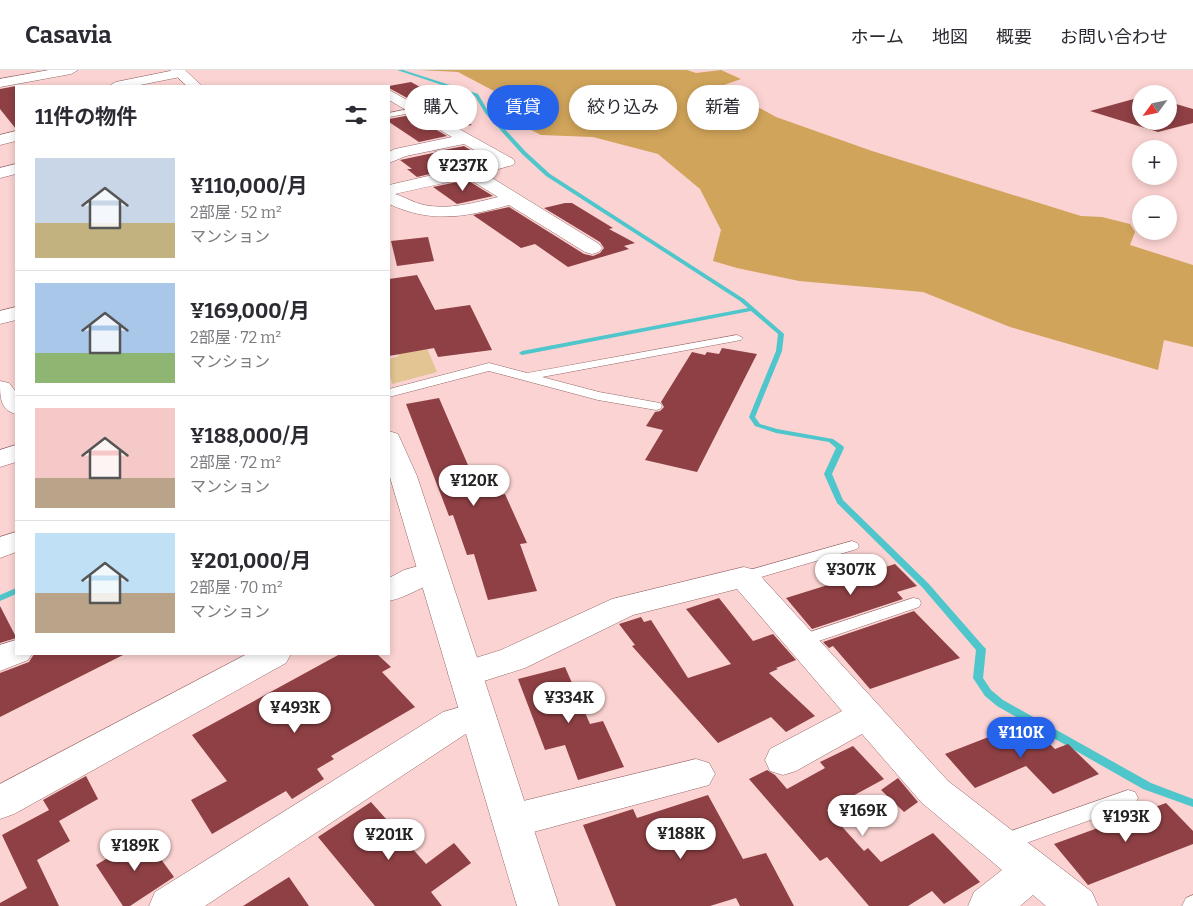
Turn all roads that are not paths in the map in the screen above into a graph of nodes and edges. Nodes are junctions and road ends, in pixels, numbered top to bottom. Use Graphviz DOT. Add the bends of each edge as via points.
graph roads {
  1 [pos="71,70"];
  2 [pos="178,72"];
  3 [pos="31,82"];
  4 [pos="0,84"];
  5 [pos="120,85"];
  6 [pos="194,85"];
  7 [pos="390,95"];
  8 [pos="405,104"];
  9 [pos="405,112"];
  10 [pos="390,115"];
  11 [pos="448,130"];
  12 [pos="15,136"];
  13 [pos="464,139"];
  14 [pos="0,140"];
  15 [pos="390,158"];
  16 [pos="15,169"];
  17 [pos="470,172"];
  18 [pos="0,173"];
  19 [pos="390,195"];
  20 [pos="390,196"];
  21 [pos="512,199"];
  22 [pos="592,248"];
  23 [pos="15,313"];
  24 [pos="0,318"];
  25 [pos="737,338"];
  26 [pos="15,376"];
  27 [pos="527,377"];
  28 [pos="0,382"];
  29 [pos="0,388"];
  30 [pos="390,393"];
  31 [pos="15,406"];
  32 [pos="656,406"];
  33 [pos="390,445"];
  34 [pos="15,453"];
  35 [pos="0,459"];
  36 [pos="396,478"];
  37 [pos="15,541"];
  38 [pos="852,546"];
  39 [pos="0,548"];
  40 [pos="433,572"];
  41 [pos="744,577"];
  42 [pos="390,590"];
  43 [pos="913,603"];
  44 [pos="801,641"];
  45 [pos="15,652"];
  46 [pos="272,655"];
  47 [pos="0,659"];
  48 [pos="465,674"];
  49 [pos="866,715"];
  50 [pos="478,716"];
  51 [pos="782,760"];
  52 [pos="696,774"];
  53 [pos="1128,798"];
  54 [pos="0,803"];
  55 [pos="511,821"];
  56 [pos="1000,844"];
  57 [pos="1033,870"];
  58 [pos="170,906"];
  59 [pos="538,906"];
  60 [pos="989,906"];
  61 [pos="1077,906"];
  1 -- 3 [label="street"];
  2 -- 5 [label="street"];
  2 -- 6 [label="street"];
  3 -- 4 [label="street"];
  7 -- 8 [label="street"];
  9 -- 10 [label="lane"];
  11 -- 13 [label="street"];
  12 -- 14 [label="street"];
  13 -- 15 [label="street" via="401,152"];
  13 -- 17 [label="street" via="507,162"];
  16 -- 18 [label="street"];
  17 -- 19 [label="street"];
  17 -- 21 [label="street"];
  20 -- 21 [label="street" via="409,207 452,213"];
  21 -- 22 [label="street"];
  23 -- 24 [label="street"];
  25 -- 27 [label="lane"];
  26 -- 28 [label="street"];
  27 -- 30 [label="lane" via="489,368"];
  27 -- 32 [label="lane" via="598,396"];
  29 -- 31 [label="street"];
  33 -- 36 [label="street"];
  34 -- 35 [label="street"];
  36 -- 40 [label="street"];
  37 -- 39 [label="street"];
  38 -- 41 [label="lane"];
  40 -- 42 [label="street" via="415,577"];
  40 -- 48 [label="street"];
  41 -- 44 [label="street"];
  41 -- 48 [label="street" via="623,607 513,659"];
  43 -- 44 [label="lane"];
  44 -- 49 [label="street"];
  45 -- 47 [label="street"];
  46 -- 54 [label="street"];
  48 -- 50 [label="street"];
  49 -- 51 [label="street"];
  49 -- 56 [label="street" via="935,792"];
  50 -- 55 [label="street"];
  50 -- 58 [label="street" via="456,722"];
  52 -- 55 [label="street"];
  53 -- 56 [label="lane"];
  55 -- 59 [label="street"];
  56 -- 57 [label="street"];
  57 -- 60 [label="street"];
  57 -- 61 [label="street"];
}
